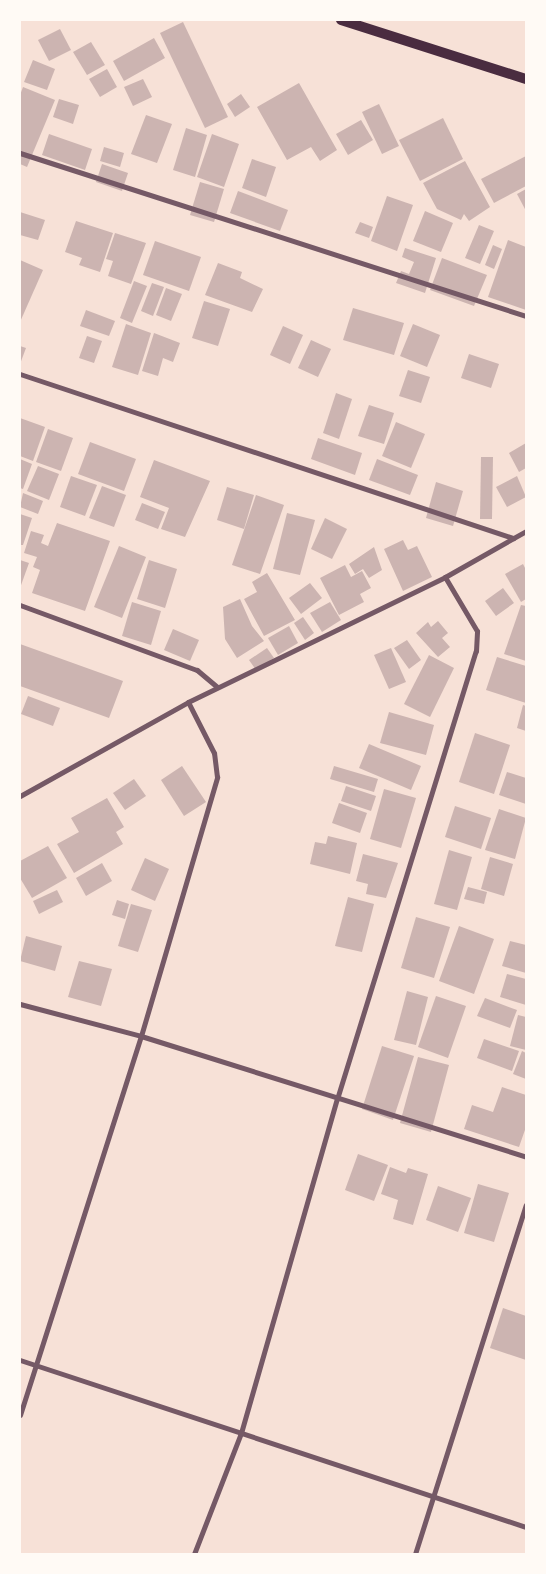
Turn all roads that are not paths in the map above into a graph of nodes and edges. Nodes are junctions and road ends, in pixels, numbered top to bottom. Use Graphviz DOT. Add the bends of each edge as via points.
graph roads {
  1 [pos="341,20"];
  2 [pos="526,78"];
  3 [pos="20,153"];
  4 [pos="526,316"];
  5 [pos="20,374"];
  6 [pos="526,531"];
  7 [pos="513,538"];
  8 [pos="445,577"];
  9 [pos="20,605"];
  10 [pos="217,687"];
  11 [pos="188,702"];
  12 [pos="20,796"];
  13 [pos="20,1004"];
  14 [pos="141,1036"];
  15 [pos="337,1099"];
  16 [pos="526,1157"];
  17 [pos="526,1205"];
  18 [pos="20,1360"];
  19 [pos="36,1366"];
  20 [pos="20,1415"];
  21 [pos="240,1433"];
  22 [pos="433,1496"];
  23 [pos="526,1527"];
  24 [pos="194,1554"];
  25 [pos="415,1554"];
  1 -- 2 [label="main road"];
  3 -- 4 [label="street"];
  5 -- 7 [label="street"];
  6 -- 7 [label="street"];
  7 -- 8 [label="street"];
  8 -- 10 [label="street"];
  8 -- 15 [label="street" via="477,631 476,651"];
  9 -- 10 [label="street" via="197,670"];
  10 -- 11 [label="street"];
  11 -- 12 [label="street"];
  11 -- 14 [label="street" via="214,753 217,777"];
  13 -- 14 [label="street"];
  14 -- 15 [label="street"];
  14 -- 19 [label="street"];
  15 -- 16 [label="street"];
  15 -- 21 [label="street"];
  17 -- 22 [label="street"];
  18 -- 19 [label="street"];
  19 -- 20 [label="street"];
  19 -- 21 [label="street"];
  21 -- 22 [label="street"];
  21 -- 24 [label="street"];
  22 -- 23 [label="street"];
  22 -- 25 [label="street"];
}
